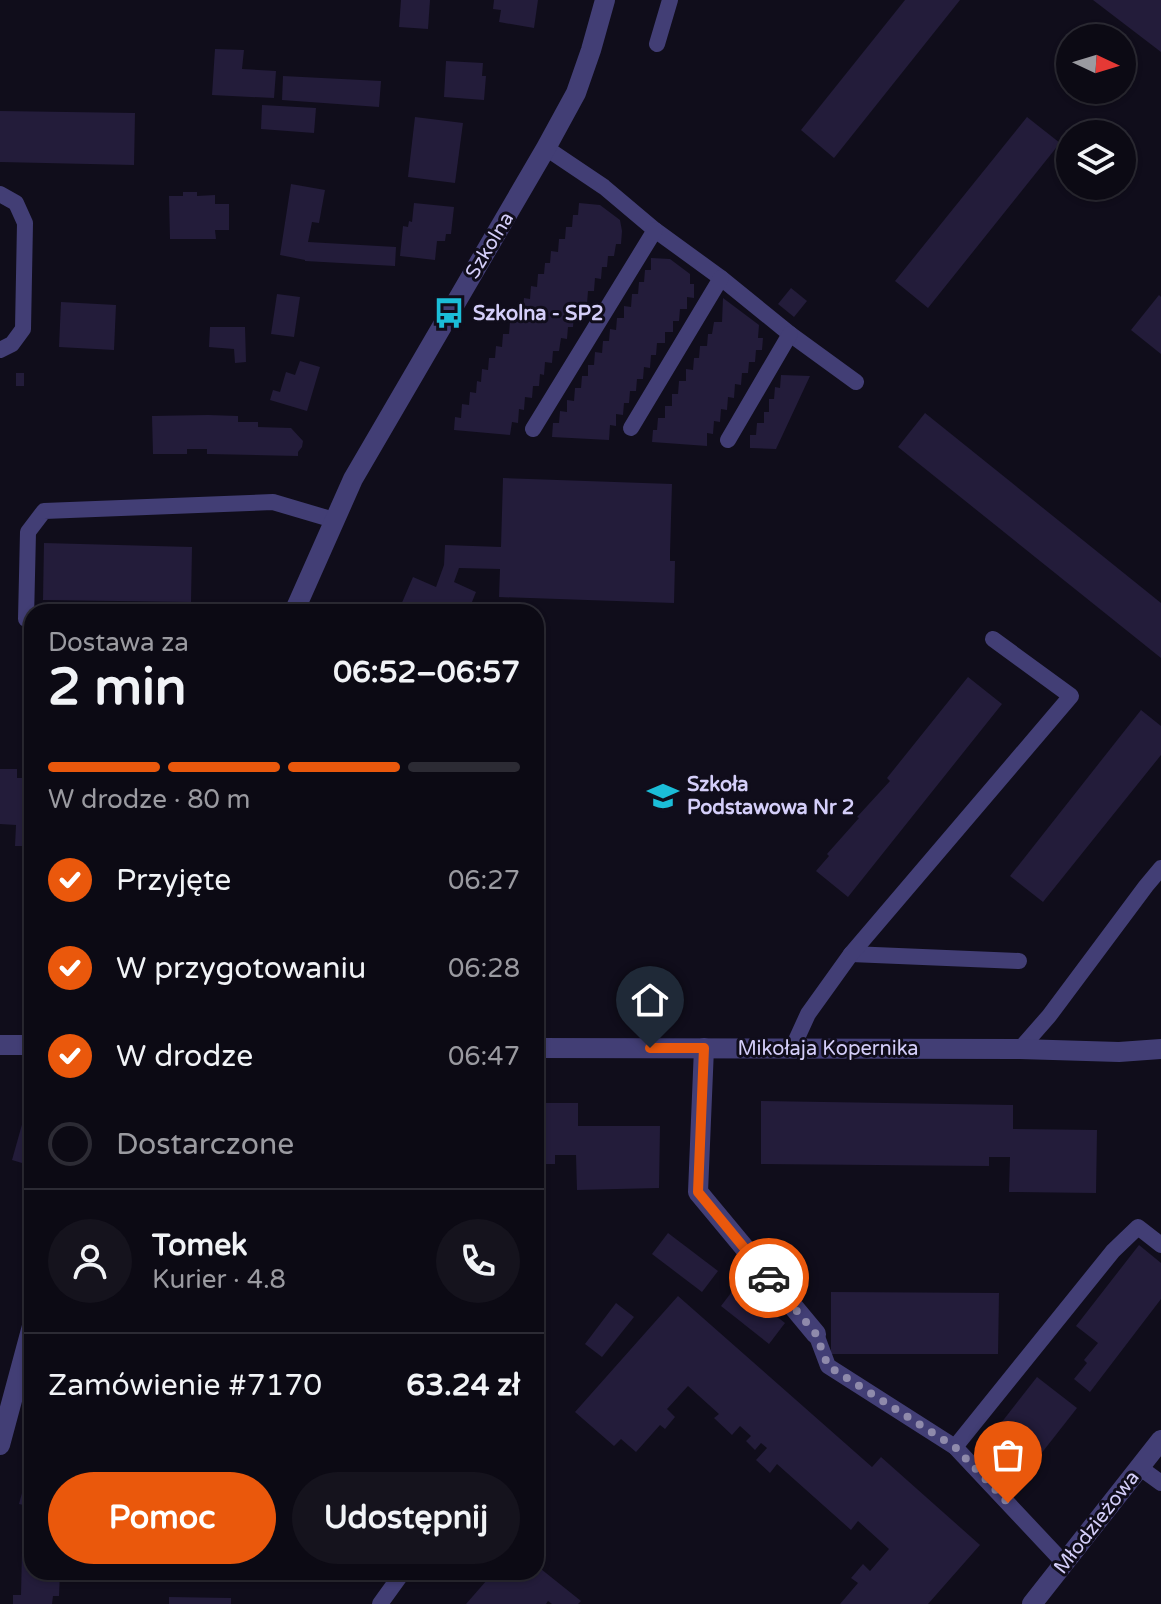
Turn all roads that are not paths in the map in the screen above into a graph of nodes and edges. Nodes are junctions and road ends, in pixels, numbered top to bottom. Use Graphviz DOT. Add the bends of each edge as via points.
graph roads {
  1 [pos="605,0"];
  2 [pos="670,0"];
  3 [pos="657,44"];
  4 [pos="546,148"];
  5 [pos="0,194"];
  6 [pos="655,230"];
  7 [pos="721,278"];
  8 [pos="790,334"];
  9 [pos="0,350"];
  10 [pos="856,382"];
  11 [pos="631,428"];
  12 [pos="533,429"];
  13 [pos="728,440"];
  14 [pos="334,520"];
  15 [pos="26,604"];
  16 [pos="297,604"];
  17 [pos="993,639"];
  18 [pos="1161,868"];
  19 [pos="851,954"];
  20 [pos="1019,961"];
  21 [pos="0,1045"];
  22 [pos="24,1045"];
  23 [pos="544,1048"];
  24 [pos="704,1048"];
  25 [pos="792,1049"];
  26 [pos="1020,1049"];
  27 [pos="1161,1049"];
  28 [pos="1119,1052"];
  29 [pos="1161,1065"];
  30 [pos="1161,1245"];
  31 [pos="816,1334"];
  32 [pos="24,1356"];
  33 [pos="1161,1440"];
  34 [pos="0,1445"];
  35 [pos="955,1447"];
  36 [pos="1139,1467"];
  37 [pos="1161,1483"];
  38 [pos="1064,1563"];
  39 [pos="397,1580"];
  40 [pos="380,1604"];
  41 [pos="1032,1604"];
  1 -- 4 [label="street, Szkolna" via="576,93"];
  2 -- 3 [label="lane"];
  4 -- 6 [label="lane"];
  4 -- 14 [label="street, Szkolna"];
  5 -- 9 [label="lane" via="16,203 25,223 23,329"];
  6 -- 7 [label="lane"];
  6 -- 12 [label="lane"];
  7 -- 8 [label="lane"];
  7 -- 11 [label="lane"];
  8 -- 10 [label="lane"];
  8 -- 13 [label="lane"];
  14 -- 15 [label="lane" via="273,502 44,511 28,532"];
  14 -- 16 [label="street, Szkolna"];
  17 -- 19 [label="lane" via="1071,696"];
  18 -- 26 [label="lane"];
  19 -- 20 [label="lane"];
  19 -- 25 [label="lane" via="808,1014"];
  21 -- 22 [label="street"];
  23 -- 24 [label="street, Mikołaja Kopernika"];
  24 -- 25 [label="street, Mikołaja Kopernika"];
  24 -- 31 [label="street" via="698,1192"];
  25 -- 26 [label="street, Mikołaja Kopernika"];
  26 -- 28 [label="street, Mikołaja Kopernika"];
  27 -- 28 [label="street, Mikołaja Kopernika"];
  28 -- 29 [label="street, Mikołaja Kopernika"];
  30 -- 35 [label="lane" via="1138,1227 1113,1251"];
  31 -- 35 [label="lane" via="828,1366"];
  32 -- 34 [label="street"];
  33 -- 36 [label="street, Młodzieżowa"];
  35 -- 38 [label="lane"];
  36 -- 37 [label="lane"];
  36 -- 38 [label="street, Młodzieżowa"];
  38 -- 41 [label="street, Młodzieżowa"];
  39 -- 40 [label="lane"];
}
